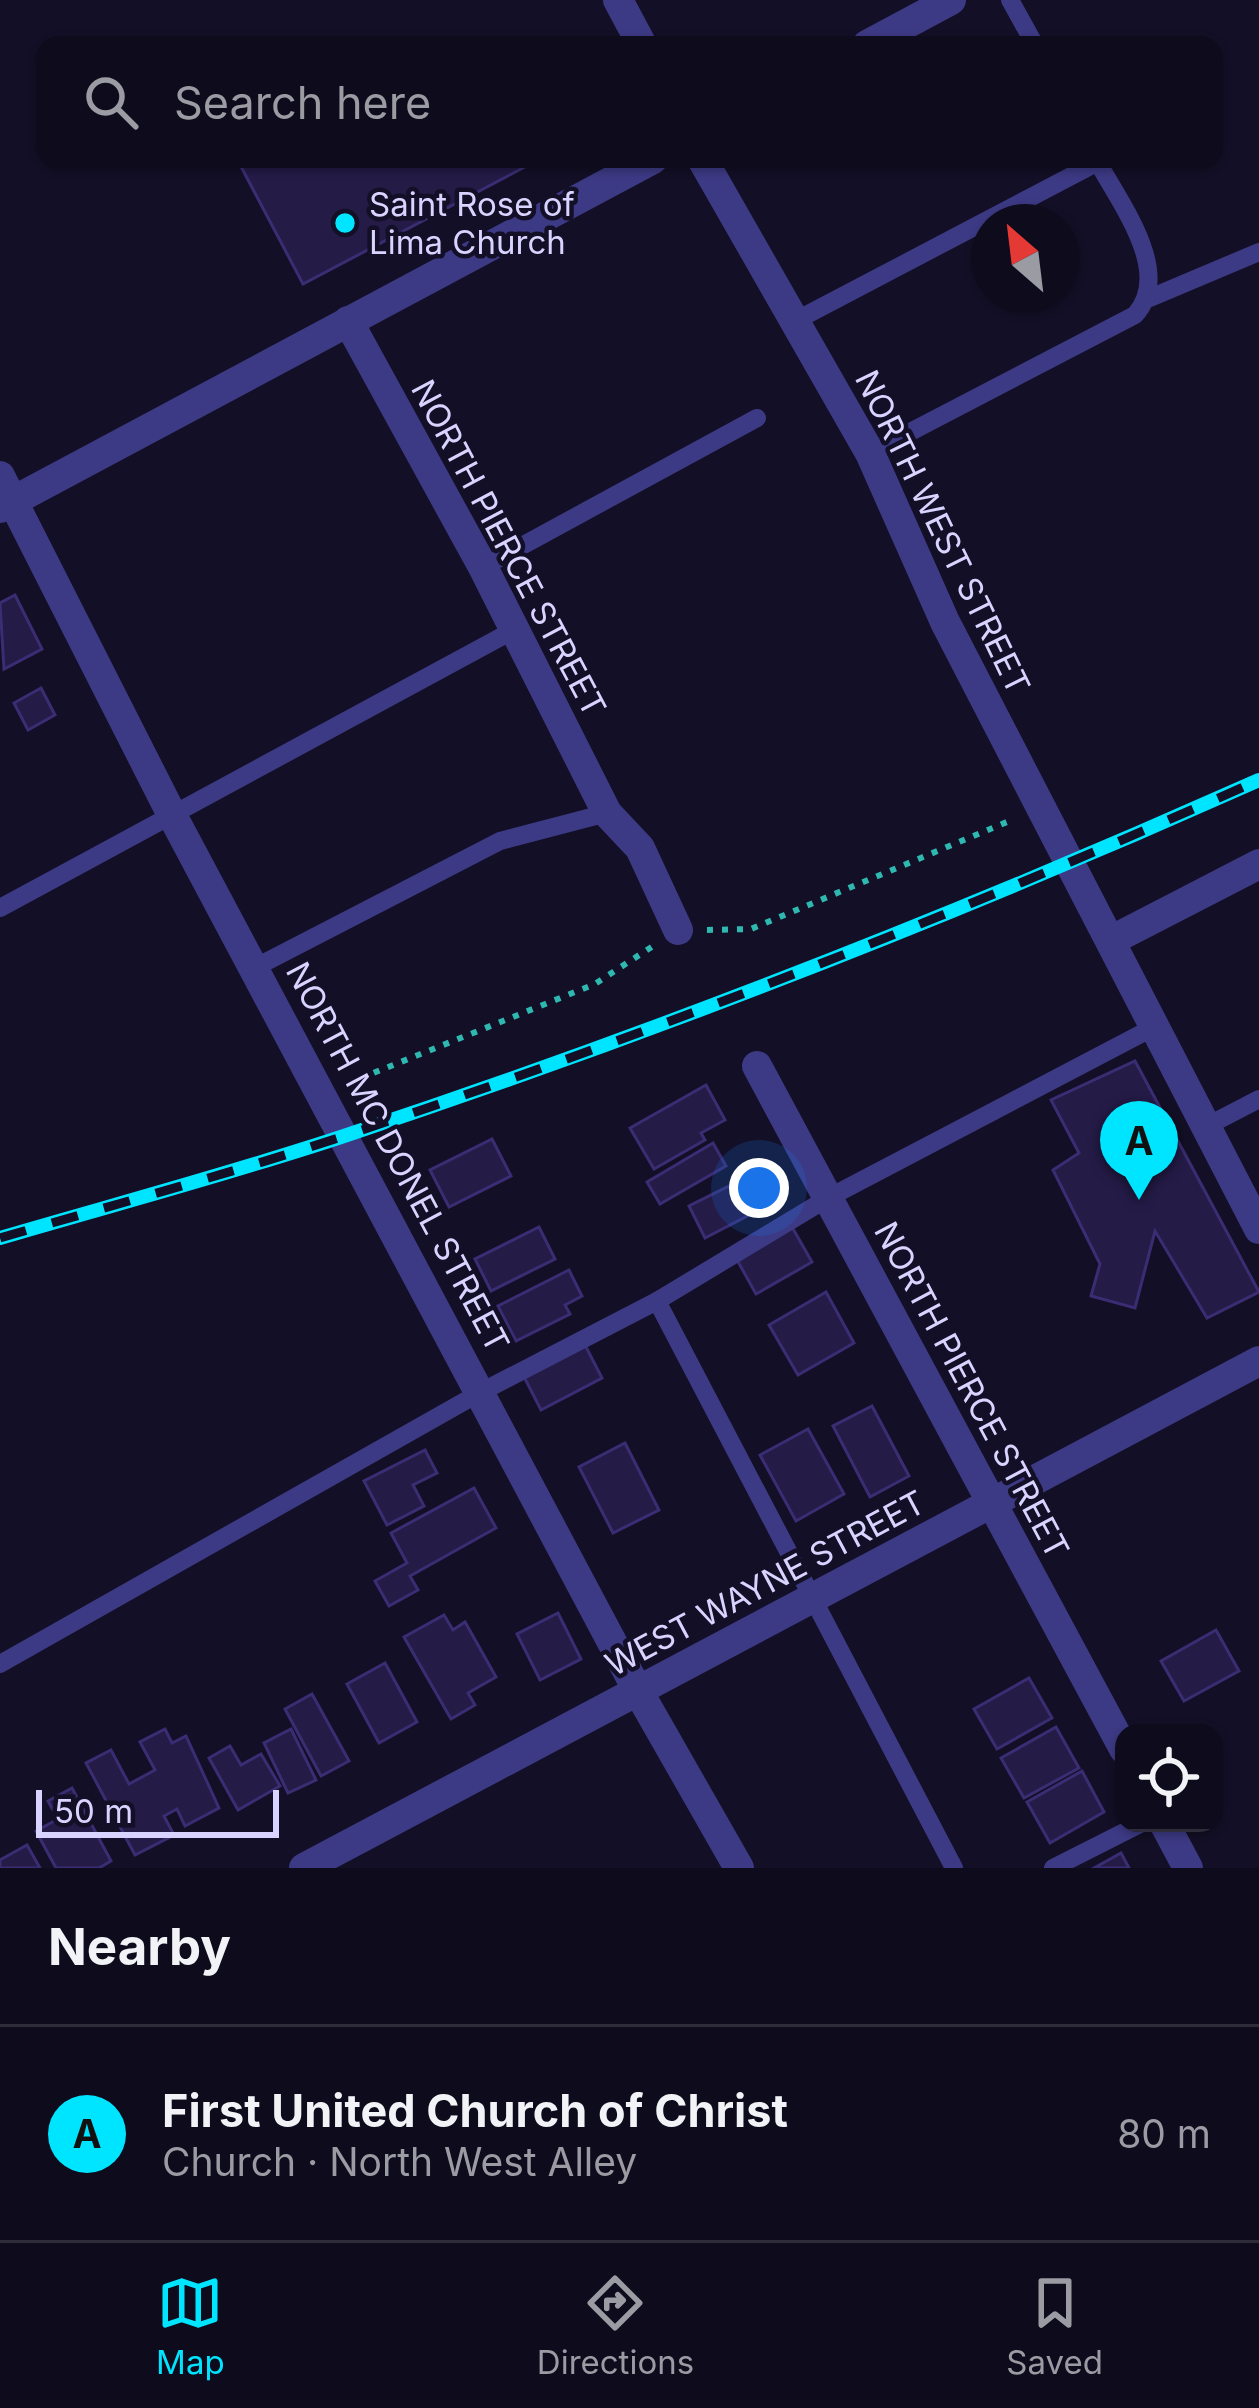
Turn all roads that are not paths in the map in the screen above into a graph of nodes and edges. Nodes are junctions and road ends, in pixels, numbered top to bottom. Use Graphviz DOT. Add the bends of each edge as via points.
graph roads {
  1 [pos="618,0"];
  2 [pos="951,0"];
  3 [pos="1010,0"];
  4 [pos="636,36"];
  5 [pos="884,36"];
  6 [pos="1030,36"];
  7 [pos="636,168"];
  8 [pos="707,168"];
  9 [pos="1084,168"];
  10 [pos="1100,168"];
  11 [pos="1259,252"];
  12 [pos="1150,298"];
  13 [pos="348,321"];
  14 [pos="795,321"];
  15 [pos="757,418"];
  16 [pos="870,453"];
  17 [pos="4,495"];
  18 [pos="483,567"];
  19 [pos="512,631"];
  20 [pos="607,813"];
  21 [pos="173,817"];
  22 [pos="1259,864"];
  23 [pos="0,908"];
  24 [pos="678,930"];
  25 [pos="1112,940"];
  26 [pos="256,968"];
  27 [pos="1156,1026"];
  28 [pos="757,1066"];
  29 [pos="1259,1100"];
  30 [pos="1207,1126"];
  31 [pos="828,1198"];
  32 [pos="1259,1229"];
  33 [pos="657,1301"];
  34 [pos="1259,1361"];
  35 [pos="481,1392"];
  36 [pos="992,1503"];
  37 [pos="812,1599"];
  38 [pos="0,1664"];
  39 [pos="638,1690"];
  40 [pos="1115,1732"];
  41 [pos="1124,1832"];
  42 [pos="1169,1832"];
  43 [pos="304,1868"];
  44 [pos="739,1868"];
  45 [pos="954,1868"];
  46 [pos="1053,1868"];
  47 [pos="1188,1868"];
  1 -- 4 [label="street"];
  2 -- 5 [label="street"];
  3 -- 6 [label="lane"];
  7 -- 13 [label="street"];
  8 -- 14 [label="street, NORTH WEST STREET"];
  9 -- 14 [label="lane"];
  10 -- 12 [label="lane" via="1151,270"];
  11 -- 12 [label="lane"];
  12 -- 16 [label="lane" via="1135,315"];
  13 -- 17 [label="street"];
  13 -- 18 [label="street, NORTH PIERCE STREET"];
  14 -- 16 [label="street, NORTH WEST STREET"];
  15 -- 18 [label="lane"];
  16 -- 25 [label="street, NORTH WEST STREET" via="945,622"];
  17 -- 21 [label="street, NORTH MC DONEL STREET"];
  18 -- 19 [label="street, NORTH PIERCE STREET"];
  19 -- 20 [label="street, NORTH PIERCE STREET"];
  19 -- 21 [label="lane"];
  20 -- 24 [label="street, NORTH PIERCE STREET" via="640,848"];
  20 -- 26 [label="lane" via="500,841"];
  21 -- 23 [label="lane"];
  21 -- 26 [label="street, NORTH MC DONEL STREET"];
  22 -- 25 [label="street"];
  25 -- 27 [label="street, NORTH WEST STREET"];
  26 -- 35 [label="street, NORTH MC DONEL STREET"];
  27 -- 30 [label="street, NORTH WEST STREET"];
  27 -- 31 [label="lane"];
  28 -- 31 [label="street, NORTH PIERCE STREET"];
  29 -- 30 [label="lane"];
  30 -- 32 [label="street, NORTH WEST STREET"];
  31 -- 33 [label="lane"];
  31 -- 36 [label="street, NORTH PIERCE STREET"];
  33 -- 35 [label="lane"];
  33 -- 37 [label="lane"];
  34 -- 36 [label="street, WEST WAYNE STREET"];
  35 -- 38 [label="lane"];
  35 -- 39 [label="street, NORTH MC DONEL STREET"];
  36 -- 37 [label="street, WEST WAYNE STREET"];
  36 -- 40 [label="street, NORTH PIERCE STREET"];
  37 -- 39 [label="street, WEST WAYNE STREET"];
  37 -- 45 [label="lane"];
  39 -- 43 [label="street, WEST WAYNE STREET"];
  39 -- 44 [label="street, NORTH MC DONEL STREET"];
  41 -- 46 [label="lane"];
  42 -- 47 [label="street"];
}
